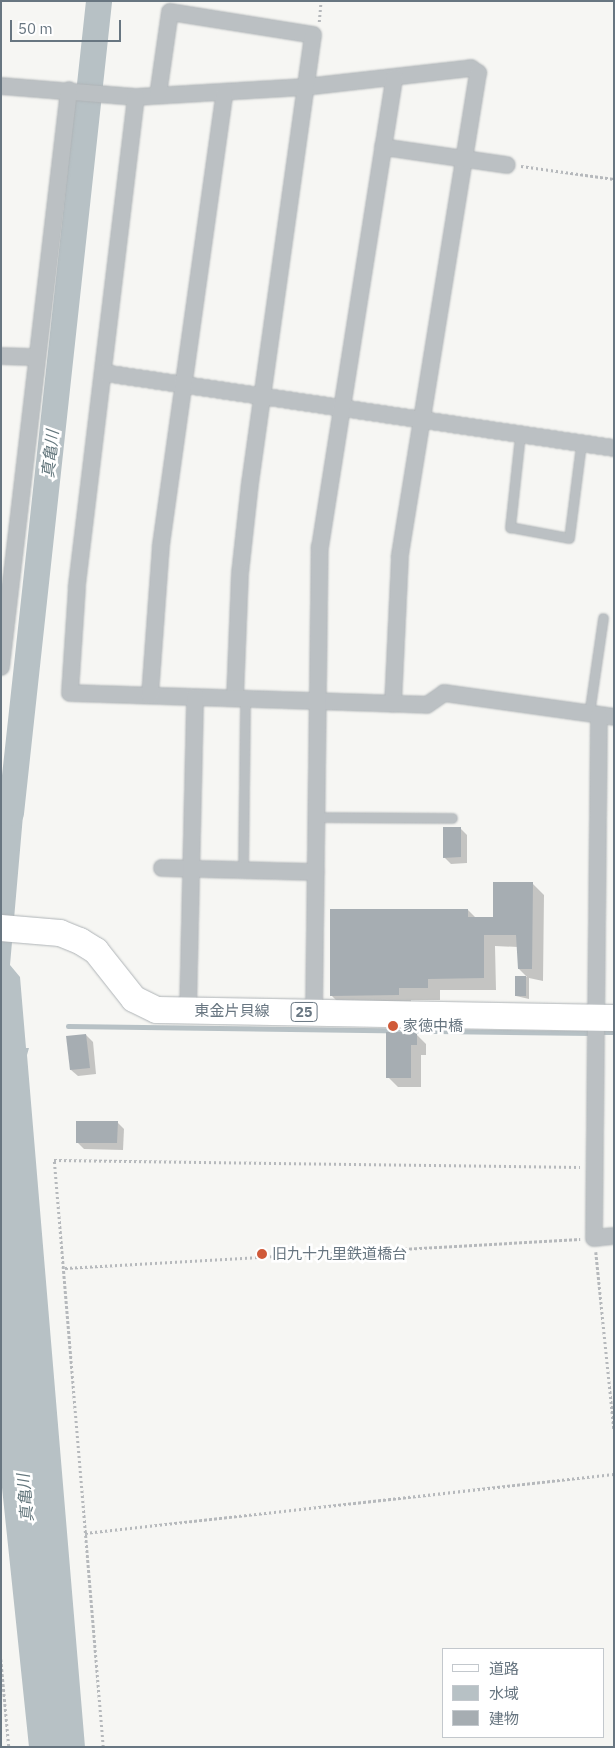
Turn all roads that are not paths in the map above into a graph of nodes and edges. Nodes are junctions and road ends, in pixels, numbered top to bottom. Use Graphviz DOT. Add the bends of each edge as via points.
graph roads {
  1 [pos="394,78"];
  2 [pos="1,86"];
  3 [pos="305,87"];
  4 [pos="75,91"];
  5 [pos="225,92"];
  6 [pos="158,95"];
  7 [pos="136,97"];
  8 [pos="383,147"];
  9 [pos="464,158"];
  10 [pos="507,165"];
  11 [pos="1,356"];
  12 [pos="37,357"];
  13 [pos="104,372"];
  14 [pos="182,384"];
  15 [pos="262,396"];
  16 [pos="342,409"];
  17 [pos="421,421"];
  18 [pos="520,435"];
  19 [pos="581,444"];
  20 [pos="614,448"];
  21 [pos="602,618"];
  22 [pos="4,622"];
  23 [pos="1,667"];
  24 [pos="150,695"];
  25 [pos="195,697"];
  26 [pos="240,698"];
  27 [pos="318,701"];
  28 [pos="392,704"];
  29 [pos="601,716"];
  30 [pos="316,817"];
  31 [pos="452,818"];
  32 [pos="162,868"];
  33 [pos="191,869"];
  34 [pos="243,870"];
  35 [pos="316,872"];
  36 [pos="13,929"];
  37 [pos="188,1011"];
  38 [pos="314,1012"];
  39 [pos="601,1026"];
  40 [pos="614,1236"];
  1 -- 3 [label="street"];
  1 -- 8 [label="street"];
  1 -- 9 [label="street" via="471,68 478,73"];
  2 -- 4 [label="street"];
  3 -- 5 [label="street"];
  3 -- 6 [label="street" via="313,35 170,12"];
  3 -- 15 [label="street"];
  4 -- 7 [label="street"];
  4 -- 12 [label="street"];
  5 -- 6 [label="street"];
  5 -- 14 [label="street"];
  6 -- 7 [label="street"];
  7 -- 13 [label="street"];
  8 -- 9 [label="street"];
  8 -- 16 [label="street"];
  9 -- 10 [label="street"];
  9 -- 17 [label="street"];
  11 -- 12 [label="street"];
  12 -- 22 [label="street"];
  13 -- 14 [label="street"];
  13 -- 24 [label="street" via="77,587 70,693"];
  14 -- 15 [label="street"];
  14 -- 24 [label="street" via="161,545"];
  15 -- 16 [label="street"];
  15 -- 26 [label="street" via="240,573"];
  16 -- 17 [label="street"];
  16 -- 27 [label="street" via="320,547"];
  17 -- 18 [label="street"];
  17 -- 28 [label="street" via="400,556"];
  18 -- 19 [label="street"];
  18 -- 19 [label="lane" via="510,527 570,538"];
  19 -- 20 [label="street"];
  21 -- 29 [label="lane"];
  22 -- 23 [label="street"];
  24 -- 25 [label="street"];
  25 -- 26 [label="street"];
  25 -- 33 [label="street"];
  26 -- 27 [label="street"];
  26 -- 34 [label="lane"];
  27 -- 28 [label="street"];
  27 -- 30 [label="street"];
  28 -- 29 [label="street" via="427,705 444,693"];
  29 -- 39 [label="street" via="595,1002"];
  30 -- 31 [label="lane"];
  30 -- 35 [label="street"];
  32 -- 33 [label="street"];
  33 -- 34 [label="street"];
  33 -- 37 [label="street"];
  34 -- 35 [label="street"];
  35 -- 38 [label="street"];
  36 -- 37 [label="main road, 東金片貝線 / 25" via="60,933 80,941 96,951 139,1002 157,1010"];
  37 -- 38 [label="main road, 東金片貝線 / 25"];
  38 -- 39 [label="main road, 東金片貝線 / 25"];
  39 -- 40 [label="street" via="594,1238"];
}
